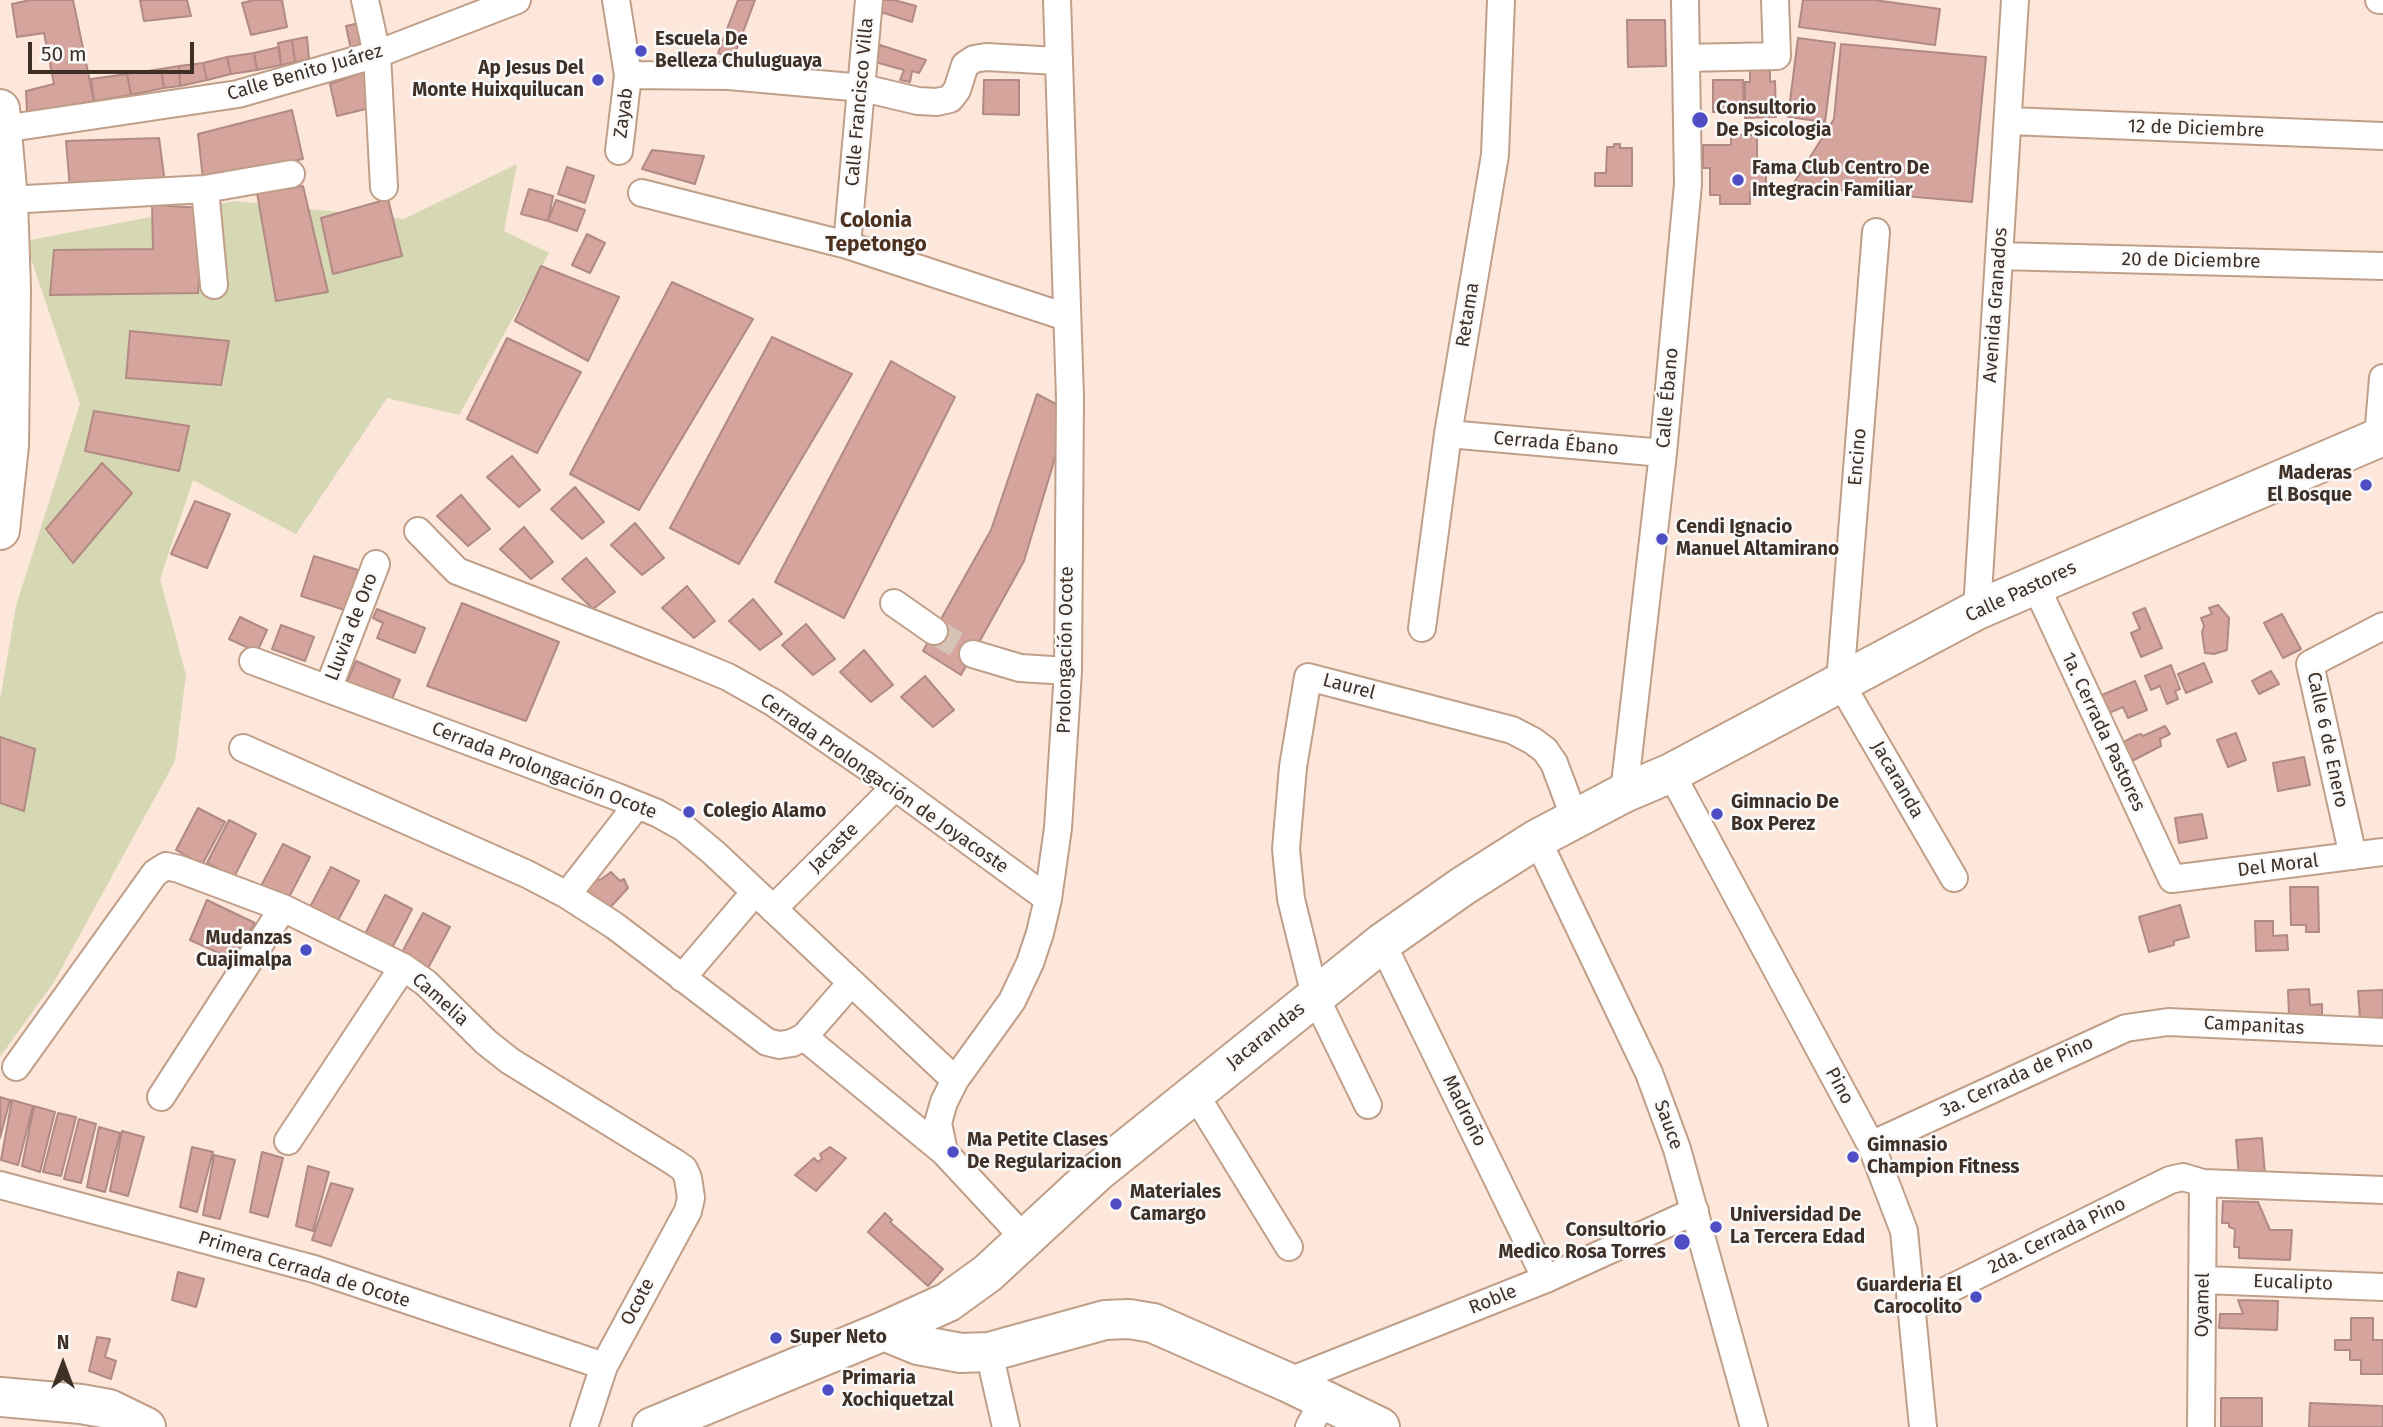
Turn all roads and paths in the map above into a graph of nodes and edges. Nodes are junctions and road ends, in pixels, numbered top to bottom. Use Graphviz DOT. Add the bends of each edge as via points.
graph roads {
  1 [pos="365,0"];
  2 [pos="517,0"];
  3 [pos="616,0"];
  4 [pos="869,0"];
  5 [pos="1057,0"];
  6 [pos="1501,0"];
  7 [pos="1685,0"];
  8 [pos="1775,0"];
  9 [pos="2015,0"];
  10 [pos="377,54"];
  11 [pos="1686,58"];
  12 [pos="1058,61"];
  13 [pos="628,75"];
  14 [pos="863,88"];
  15 [pos="1,119"];
  16 [pos="2009,121"];
  17 [pos="2383,136"];
  18 [pos="619,151"];
  19 [pos="291,174"];
  20 [pos="384,187"];
  21 [pos="205,189"];
  22 [pos="642,192"];
  23 [pos="8,200"];
  24 [pos="1876,232"];
  25 [pos="847,245"];
  26 [pos="1999,256"];
  27 [pos="2383,265"];
  28 [pos="215,285"];
  29 [pos="1066,317"];
  30 [pos="5,321"];
  31 [pos="2383,378"];
  32 [pos="1448,434"];
  33 [pos="2381,437"];
  34 [pos="1663,453"];
  35 [pos="0,530"];
  36 [pos="418,531"];
  37 [pos="376,564"];
  38 [pos="2035,584"];
  39 [pos="894,603"];
  40 [pos="1977,610"];
  41 [pos="2383,626"];
  42 [pos="1422,628"];
  43 [pos="934,631"];
  44 [pos="973,654"];
  45 [pos="253,661"];
  46 [pos="1068,671"];
  47 [pos="1840,682"];
  48 [pos="328,689"];
  49 [pos="243,748"];
  50 [pos="1671,773"];
  51 [pos="895,787"];
  52 [pos="1624,793"];
  53 [pos="637,804"];
  54 [pos="1575,819"];
  55 [pos="1536,839"];
  56 [pos="2383,852"];
  57 [pos="2353,856"];
  58 [pos="1954,878"];
  59 [pos="2172,879"];
  60 [pos="567,895"];
  61 [pos="1048,899"];
  62 [pos="764,901"];
  63 [pos="283,908"];
  64 [pos="1382,943"];
  65 [pos="403,967"];
  66 [pos="682,978"];
  67 [pos="851,982"];
  68 [pos="1315,996"];
  69 [pos="2126,1028"];
  70 [pos="2383,1032"];
  71 [pos="804,1037"];
  72 [pos="16,1067"];
  73 [pos="955,1080"];
  74 [pos="1195,1094"];
  75 [pos="161,1097"];
  76 [pos="1368,1105"];
  77 [pos="288,1141"];
  78 [pos="1871,1145"];
  79 [pos="944,1152"];
  80 [pos="688,1178"];
  81 [pos="2203,1183"];
  82 [pos="0,1185"];
  83 [pos="2383,1190"];
  84 [pos="1695,1210"];
  85 [pos="1025,1239"];
  86 [pos="1289,1247"];
  87 [pos="1546,1279"];
  88 [pos="2204,1280"];
  89 [pos="2383,1287"];
  90 [pos="1913,1307"];
  91 [pos="884,1331"];
  92 [pos="989,1352"];
  93 [pos="604,1366"];
  94 [pos="1287,1382"];
  95 [pos="0,1396"];
  96 [pos="1316,1414"];
  97 [pos="106,1418"];
  98 [pos="146,1427"];
  99 [pos="584,1427"];
  100 [pos="652,1427"];
  101 [pos="1006,1427"];
  102 [pos="1380,1427"];
  103 [pos="1754,1427"];
  104 [pos="1923,1427"];
  105 [pos="2202,1427"];
  1 -- 10 [label="street"];
  2 -- 10 [label="street, Calle Benito Juárez"];
  3 -- 13 [label="street, Zayab"];
  4 -- 14 [label="street, Calle Francisco Villa"];
  5 -- 12 [label="street, Prolongación Ocote"];
  6 -- 32 [label="street, Retama" via="1495,155"];
  7 -- 11 [label="street, Calle Ébano"];
  8 -- 11 [label="street" via="1777,56"];
  9 -- 16 [label="street, Avenida Granados"];
  10 -- 15 [label="street, Calle Benito Juárez" via="237,94"];
  10 -- 20 [label="street"];
  11 -- 34 [label="street, Calle Ébano" via="1688,184"];
  12 -- 14 [label="street" via="974,59 965,65 950,99 937,102"];
  12 -- 29 [label="street, Prolongación Ocote"];
  13 -- 14 [label="street" via="729,76"];
  13 -- 18 [label="street, Zayab"];
  14 -- 25 [label="street, Calle Francisco Villa"];
  15 -- 23 [label="street"];
  16 -- 17 [label="street, 12 de Diciembre"];
  16 -- 26 [label="street, Avenida Granados"];
  19 -- 21 [label="street"];
  21 -- 23 [label="street"];
  21 -- 28 [label="street"];
  22 -- 25 [label="street"];
  23 -- 30 [label="street"];
  24 -- 47 [label="street, Encino"];
  25 -- 29 [label="street"];
  26 -- 27 [label="street, 20 de Diciembre"];
  26 -- 40 [label="street, Avenida Granados"];
  29 -- 46 [label="street, Prolongación Ocote" via="1070,398"];
  30 -- 35 [label="street" via="9,445"];
  31 -- 33 [label="street"];
  32 -- 34 [label="street, Cerrada Ébano"];
  32 -- 42 [label="street, Retama"];
  33 -- 38 [label="street, Calle Pastores"];
  34 -- 52 [label="street, Calle Ébano"];
  36 -- 51 [label="street, Cerrada Prolongación de Joyacoste" via="457,571 728,677 774,703"];
  37 -- 48 [label="street, Lluvia de Oro"];
  38 -- 40 [label="street, Calle Pastores"];
  38 -- 59 [label="street, 1a. Cerrada Pastores"];
  39 -- 43 [label="street"];
  40 -- 47 [label="street, Calle Pastores"];
  41 -- 57 [label="street, Calle 6 de Enero" via="2310,664"];
  44 -- 46 [label="street" via="1020,668"];
  45 -- 48 [label="street, Cerrada Prolongación Ocote"];
  46 -- 61 [label="street, Prolongación Ocote" via="1058,828"];
  47 -- 50 [label="street, Calle Pastores"];
  47 -- 58 [label="street, Jacaranda"];
  48 -- 53 [label="street, Cerrada Prolongación Ocote"];
  49 -- 60 [label="street"];
  50 -- 52 [label="street, Jacarandas"];
  50 -- 78 [label="street, Pino"];
  51 -- 61 [label="street, Cerrada Prolongación de Joyacoste"];
  51 -- 62 [label="street, Jacaste"];
  52 -- 54 [label="street, Jacarandas"];
  53 -- 60 [label="street"];
  53 -- 62 [label="street, Cerrada Prolongación Ocote" via="684,828"];
  54 -- 55 [label="street, Jacarandas"];
  54 -- 68 [label="street, Laurel" via="1554,763 1533,741 1512,730 1308,677 1286,849 1291,899"];
  55 -- 64 [label="street, Jacarandas"];
  55 -- 84 [label="street, Sauce" via="1649,1073"];
  56 -- 57 [label="street, Del Moral"];
  57 -- 59 [label="street, Del Moral"];
  60 -- 66 [label="street"];
  61 -- 73 [label="street, Prolongación Ocote" via="1030,963 1012,1000"];
  62 -- 66 [label="street, Jacaste"];
  62 -- 67 [label="street, Cerrada Prolongación Ocote"];
  63 -- 65 [label="street, Camelia"];
  63 -- 72 [label="street, Camelia" via="166,866 155,873"];
  63 -- 75 [label="street"];
  64 -- 68 [label="street, Jacarandas"];
  64 -- 87 [label="street, Madroño"];
  65 -- 77 [label="street"];
  65 -- 80 [label="street, Camelia" via="426,982 510,1061 674,1162"];
  66 -- 71 [label="street" via="767,1042 779,1045"];
  67 -- 71 [label="street"];
  67 -- 73 [label="street, Cerrada Prolongación Ocote"];
  68 -- 74 [label="street, Jacarandas"];
  68 -- 76 [label="street"];
  69 -- 70 [label="street, Campanitas" via="2168,1022"];
  69 -- 78 [label="street, 3a. Cerrada de Pino"];
  71 -- 79 [label="street"];
  73 -- 79 [label="street, Prolongación Ocote" via="938,1123"];
  74 -- 85 [label="street, Jacarandas" via="1096,1173"];
  74 -- 86 [label="street"];
  78 -- 90 [label="street, Pino" via="1904,1231"];
  79 -- 85 [label="street"];
  80 -- 93 [label="street, Ocote" via="688,1210"];
  81 -- 83 [label="street, 2da. Cerrada Pino"];
  81 -- 88 [label="street, Oyamel"];
  81 -- 90 [label="street, 2da. Cerrada Pino" via="2183,1177 2170,1180"];
  82 -- 93 [label="street, Primera Cerrada de Ocote" via="314,1269"];
  84 -- 87 [label="street, Roble"];
  84 -- 103 [label="street, Sauce"];
  85 -- 91 [label="street, Jacarandas" via="948,1302"];
  87 -- 94 [label="street, Roble"];
  88 -- 89 [label="street, Eucalipto"];
  88 -- 105 [label="street, Oyamel"];
  90 -- 104 [label="street, Pino"];
  91 -- 92 [label="street" via="918,1345 961,1353"];
  91 -- 100 [label="street, Jacarandas"];
  92 -- 94 [label="street" via="1105,1320 1129,1319 1153,1323"];
  92 -- 101 [label="street"];
  93 -- 99 [label="street, Ocote"];
  94 -- 96 [label="street"];
  95 -- 97 [label="street" via="81,1404"];
  96 -- 102 [label="street"];
  97 -- 98 [label="street"];
}
